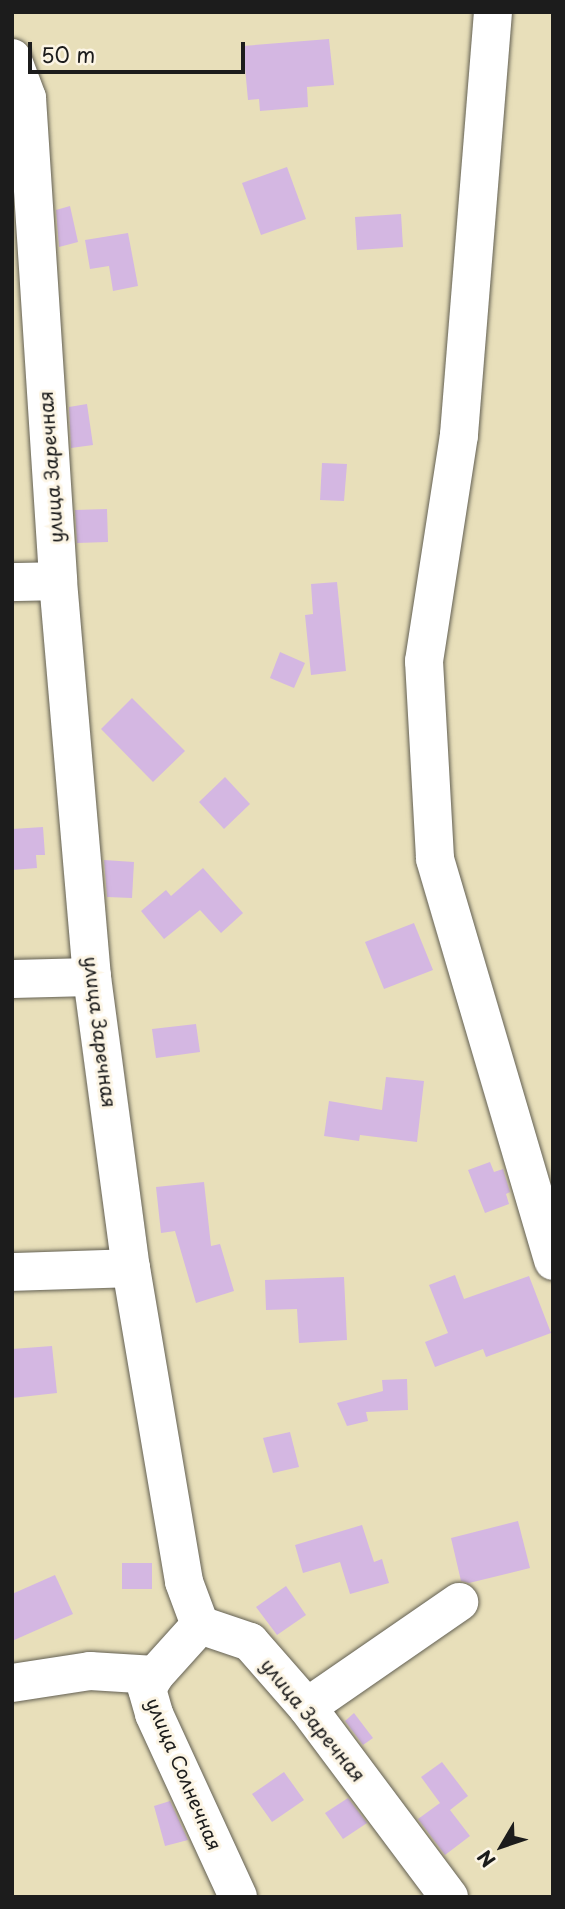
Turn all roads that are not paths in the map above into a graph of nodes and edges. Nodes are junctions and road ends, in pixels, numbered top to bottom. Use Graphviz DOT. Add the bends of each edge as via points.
graph roads {
  1 [pos="493,12"];
  2 [pos="12,58"];
  3 [pos="58,581"];
  4 [pos="12,582"];
  5 [pos="92,977"];
  6 [pos="12,979"];
  7 [pos="553,1261"];
  8 [pos="131,1268"];
  9 [pos="12,1272"];
  10 [pos="459,1602"];
  11 [pos="200,1625"];
  12 [pos="155,1675"];
  13 [pos="12,1684"];
  14 [pos="307,1707"];
  15 [pos="238,1897"];
  16 [pos="449,1897"];
  1 -- 7 [label="street" via="459,435 424,661 435,859"];
  2 -- 3 [label="street, улица Заречная" via="27,98"];
  3 -- 4 [label="street"];
  3 -- 5 [label="street, улица Заречная"];
  5 -- 6 [label="street"];
  5 -- 8 [label="street, улица Заречная"];
  8 -- 9 [label="street"];
  8 -- 11 [label="street, улица Заречная" via="184,1582"];
  10 -- 14 [label="street"];
  11 -- 12 [label="street, улица Солнечная"];
  11 -- 14 [label="street, улица Заречная" via="250,1642"];
  12 -- 13 [label="street" via="90,1671"];
  12 -- 15 [label="street, улица Солнечная" via="147,1689 154,1713"];
  14 -- 16 [label="street, улица Заречная"];
}
